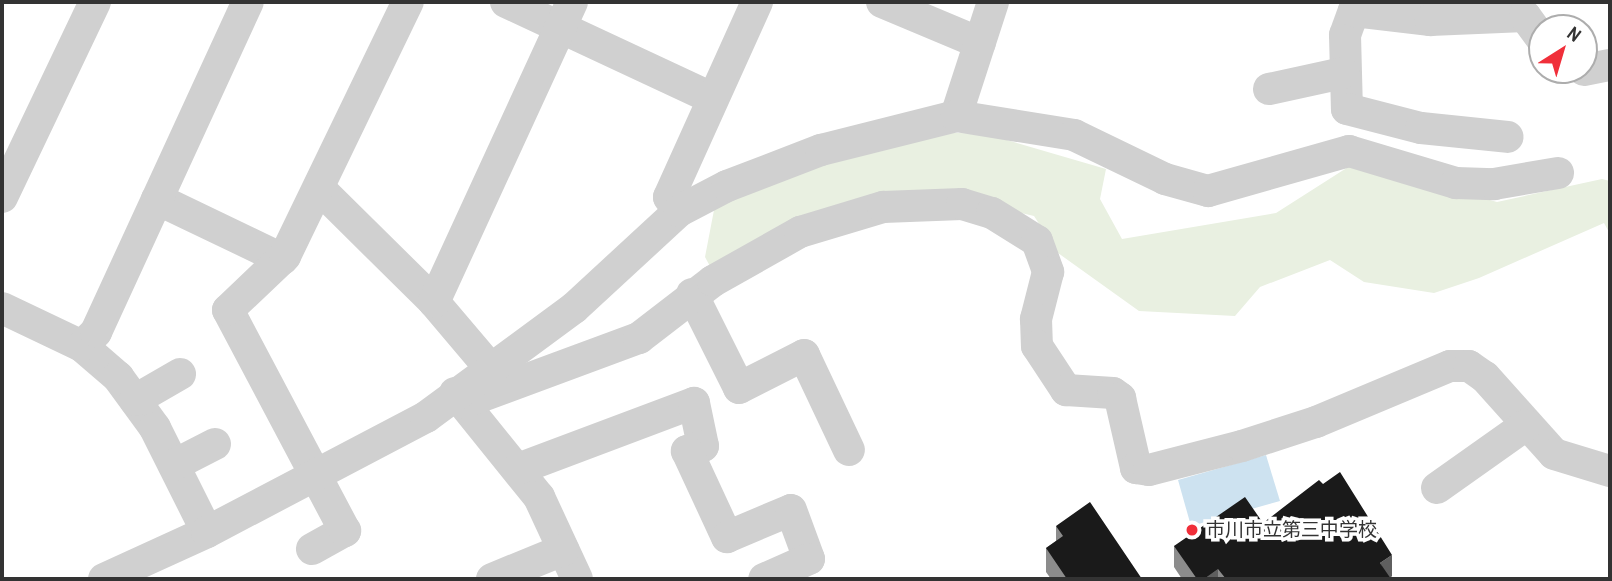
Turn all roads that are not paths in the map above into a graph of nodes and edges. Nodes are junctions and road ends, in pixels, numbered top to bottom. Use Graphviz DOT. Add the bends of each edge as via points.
graph roads {
  1 [pos="95,2"];
  2 [pos="248,2"];
  3 [pos="408,2"];
  4 [pos="506,2"];
  5 [pos="757,2"];
  6 [pos="882,2"];
  7 [pos="993,2"];
  8 [pos="1355,6"];
  9 [pos="566,14"];
  10 [pos="1528,20"];
  11 [pos="980,43"];
  12 [pos="1343,73"];
  13 [pos="1269,89"];
  14 [pos="712,98"];
  15 [pos="956,116"];
  16 [pos="1508,137"];
  17 [pos="1558,173"];
  18 [pos="320,188"];
  19 [pos="2,197"];
  20 [pos="157,199"];
  21 [pos="679,211"];
  22 [pos="282,259"];
  23 [pos="692,294"];
  24 [pos="434,302"];
  25 [pos="2,308"];
  26 [pos="82,346"];
  27 [pos="490,368"];
  28 [pos="180,374"];
  29 [pos="459,398"];
  30 [pos="135,400"];
  31 [pos="1525,425"];
  32 [pos="215,444"];
  33 [pos="849,450"];
  34 [pos="174,465"];
  35 [pos="518,469"];
  36 [pos="1610,471"];
  37 [pos="317,474"];
  38 [pos="1437,488"];
  39 [pos="207,532"];
  40 [pos="312,549"];
  41 [pos="563,550"];
  42 [pos="104,579"];
  43 [pos="492,579"];
  44 [pos="577,579"];
  45 [pos="764,579"];
  1 -- 19 [label="street"];
  2 -- 20 [label="street"];
  3 -- 18 [label="street"];
  4 -- 9 [label="street"];
  5 -- 14 [label="street"];
  6 -- 11 [label="street"];
  7 -- 11 [label="street"];
  8 -- 10 [label="street" via="1430,20 1525,16"];
  8 -- 12 [label="street" via="1345,35"];
  9 -- 14 [label="street"];
  9 -- 24 [label="street"];
  11 -- 15 [label="street"];
  12 -- 13 [label="street"];
  12 -- 16 [label="street" via="1347,108 1420,128"];
  14 -- 21 [label="street" via="669,197"];
  15 -- 17 [label="street" via="1074,135 1165,179 1208,191 1349,151 1456,183 1494,184"];
  15 -- 21 [label="street" via="821,150"];
  18 -- 22 [label="street"];
  18 -- 24 [label="street"];
  20 -- 22 [label="street"];
  20 -- 26 [label="street" via="96,332"];
  21 -- 27 [label="street" via="574,308"];
  22 -- 37 [label="street" via="228,310"];
  23 -- 29 [label="street" via="639,338"];
  23 -- 31 [label="street" via="800,232 883,207 962,204 992,213 1037,241 1048,272 1036,319 1037,346 1066,390 1113,393 1120,398 1136,468 1149,470 1316,422 1450,366 1477,369"];
  23 -- 33 [label="street" via="739,388 804,355"];
  24 -- 27 [label="street"];
  25 -- 26 [label="street"];
  26 -- 30 [label="street" via="118,377"];
  27 -- 29 [label="street"];
  28 -- 30 [label="street"];
  29 -- 35 [label="street"];
  29 -- 37 [label="street"];
  30 -- 34 [label="street"];
  31 -- 36 [label="street" via="1554,454"];
  31 -- 38 [label="street"];
  32 -- 34 [label="street"];
  34 -- 39 [label="street"];
  35 -- 41 [label="street" via="539,497"];
  35 -- 45 [label="street" via="694,402 703,446 687,451 727,537 791,510 809,559"];
  37 -- 39 [label="street"];
  37 -- 40 [label="street" via="345,531"];
  39 -- 42 [label="street"];
  41 -- 43 [label="street"];
  41 -- 44 [label="street"];
}
